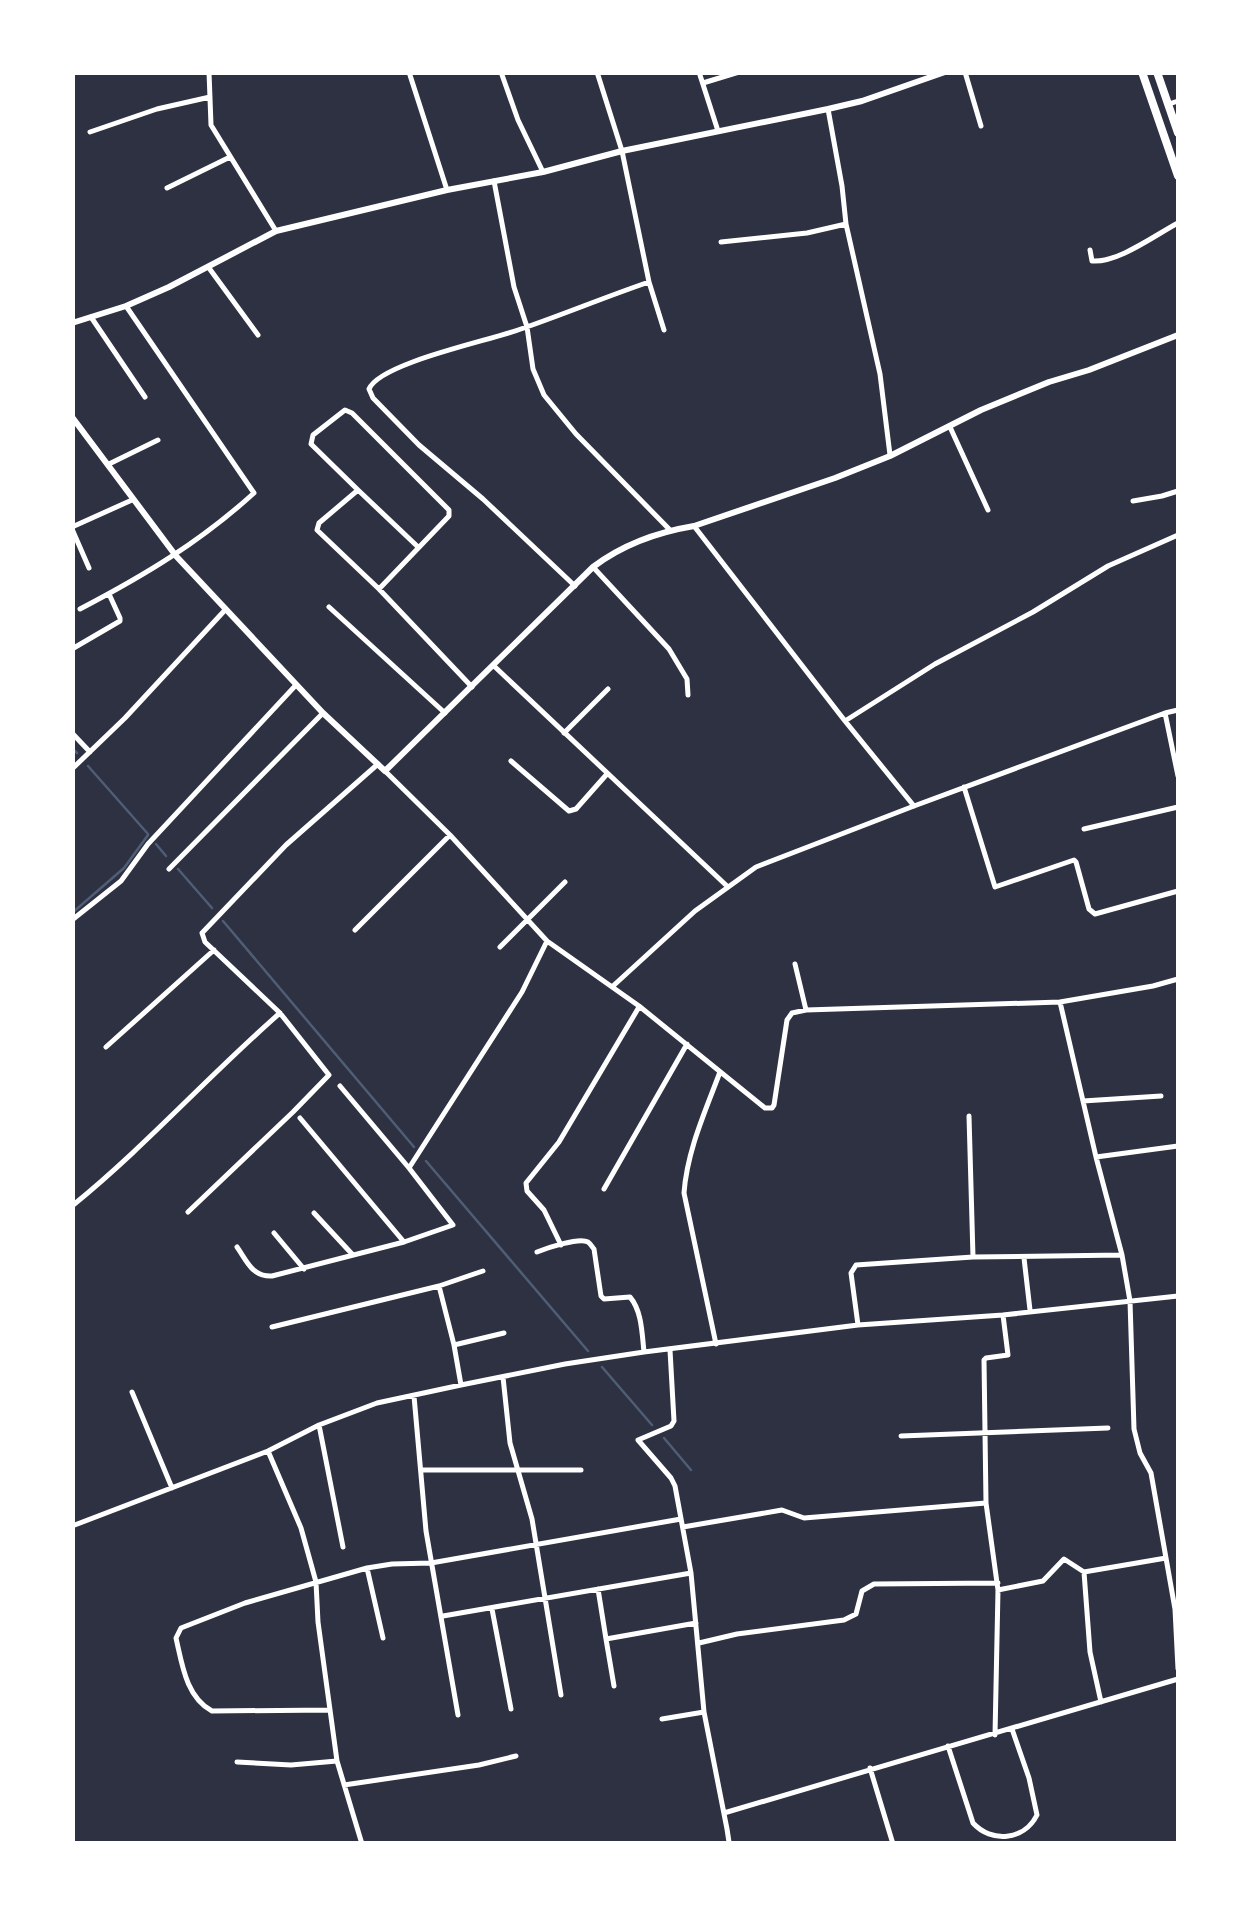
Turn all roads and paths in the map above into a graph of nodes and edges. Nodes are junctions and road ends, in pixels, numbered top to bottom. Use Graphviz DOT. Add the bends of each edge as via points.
graph roads {
  1 [pos="209,72"];
  2 [pos="410,72"];
  3 [pos="501,72"];
  4 [pos="597,72"];
  5 [pos="699,72"];
  6 [pos="740,72"];
  7 [pos="945,72"];
  8 [pos="965,72"];
  9 [pos="1142,72"];
  10 [pos="1158,72"];
  11 [pos="702,83"];
  12 [pos="210,97"];
  13 [pos="1174,102"];
  14 [pos="828,109"];
  15 [pos="982,126"];
  16 [pos="90,132"];
  17 [pos="718,132"];
  18 [pos="1178,133"];
  19 [pos="622,151"];
  20 [pos="230,157"];
  21 [pos="543,172"];
  22 [pos="1178,176"];
  23 [pos="494,181"];
  24 [pos="167,188"];
  25 [pos="447,190"];
  26 [pos="1178,223"];
  27 [pos="846,224"];
  28 [pos="276,231"];
  29 [pos="722,242"];
  30 [pos="1090,250"];
  31 [pos="209,268"];
  32 [pos="649,282"];
  33 [pos="126,306"];
  34 [pos="92,317"];
  35 [pos="72,323"];
  36 [pos="527,327"];
  37 [pos="664,330"];
  38 [pos="258,335"];
  39 [pos="1178,335"];
  40 [pos="145,397"];
  41 [pos="72,417"];
  42 [pos="950,427"];
  43 [pos="84,434"];
  44 [pos="72,438"];
  45 [pos="158,440"];
  46 [pos="890,456"];
  47 [pos="109,464"];
  48 [pos="358,490"];
  49 [pos="1178,491"];
  50 [pos="132,500"];
  51 [pos="1133,501"];
  52 [pos="988,510"];
  53 [pos="694,526"];
  54 [pos="72,528"];
  55 [pos="670,530"];
  56 [pos="1178,535"];
  57 [pos="418,547"];
  58 [pos="176,556"];
  59 [pos="593,567"];
  60 [pos="89,568"];
  61 [pos="575,586"];
  62 [pos="378,590"];
  63 [pos="109,594"];
  64 [pos="329,607"];
  65 [pos="80,609"];
  66 [pos="226,609"];
  67 [pos="72,649"];
  68 [pos="494,666"];
  69 [pos="296,685"];
  70 [pos="472,687"];
  71 [pos="608,688"];
  72 [pos="688,696"];
  73 [pos="1178,710"];
  74 [pos="323,713"];
  75 [pos="1166,713"];
  76 [pos="446,714"];
  77 [pos="844,721"];
  78 [pos="72,733"];
  79 [pos="564,733"];
  80 [pos="90,752"];
  81 [pos="511,761"];
  82 [pos="378,764"];
  83 [pos="72,769"];
  84 [pos="385,771"];
  85 [pos="607,774"];
  86 [pos="1178,776"];
  87 [pos="964,787"];
  88 [pos="914,806"];
  89 [pos="1178,807"];
  90 [pos="1084,829"];
  91 [pos="450,834"];
  92 [pos="169,869"];
  93 [pos="565,882"];
  94 [pos="728,887"];
  95 [pos="1178,891"];
  96 [pos="527,919"];
  97 [pos="72,920"];
  98 [pos="354,930"];
  99 [pos="548,941"];
  100 [pos="500,947"];
  101 [pos="214,950"];
  102 [pos="795,964"];
  103 [pos="1178,979"];
  104 [pos="613,986"];
  105 [pos="1060,1002"];
  106 [pos="639,1006"];
  107 [pos="806,1010"];
  108 [pos="280,1013"];
  109 [pos="687,1043"];
  110 [pos="106,1047"];
  111 [pos="720,1072"];
  112 [pos="340,1086"];
  113 [pos="1160,1096"];
  114 [pos="1083,1101"];
  115 [pos="969,1116"];
  116 [pos="300,1118"];
  117 [pos="1178,1146"];
  118 [pos="1096,1157"];
  119 [pos="410,1168"];
  120 [pos="604,1189"];
  121 [pos="72,1206"];
  122 [pos="188,1212"];
  123 [pos="314,1213"];
  124 [pos="274,1234"];
  125 [pos="404,1242"];
  126 [pos="561,1245"];
  127 [pos="238,1246"];
  128 [pos="537,1252"];
  129 [pos="352,1254"];
  130 [pos="1122,1254"];
  131 [pos="973,1257"];
  132 [pos="1024,1258"];
  133 [pos="304,1269"];
  134 [pos="483,1271"];
  135 [pos="439,1286"];
  136 [pos="1178,1296"];
  137 [pos="1130,1301"];
  138 [pos="1030,1311"];
  139 [pos="1003,1315"];
  140 [pos="858,1325"];
  141 [pos="272,1327"];
  142 [pos="504,1333"];
  143 [pos="716,1344"];
  144 [pos="454,1345"];
  145 [pos="670,1350"];
  146 [pos="644,1352"];
  147 [pos="503,1376"];
  148 [pos="460,1385"];
  149 [pos="132,1392"];
  150 [pos="414,1395"];
  151 [pos="319,1425"];
  152 [pos="1108,1428"];
  153 [pos="986,1431"];
  154 [pos="901,1436"];
  155 [pos="268,1451"];
  156 [pos="422,1470"];
  157 [pos="580,1470"];
  158 [pos="518,1471"];
  159 [pos="172,1488"];
  160 [pos="986,1503"];
  161 [pos="682,1523"];
  162 [pos="72,1526"];
  163 [pos="535,1546"];
  164 [pos="343,1547"];
  165 [pos="1166,1558"];
  166 [pos="431,1562"];
  167 [pos="367,1568"];
  168 [pos="1084,1572"];
  169 [pos="692,1573"];
  170 [pos="316,1582"];
  171 [pos="998,1586"];
  172 [pos="598,1589"];
  173 [pos="544,1599"];
  174 [pos="492,1608"];
  175 [pos="442,1616"];
  176 [pos="696,1623"];
  177 [pos="383,1638"];
  178 [pos="606,1639"];
  179 [pos="699,1643"];
  180 [pos="1178,1668"];
  181 [pos="1178,1679"];
  182 [pos="614,1686"];
  183 [pos="561,1695"];
  184 [pos="1101,1702"];
  185 [pos="511,1709"];
  186 [pos="329,1710"];
  187 [pos="704,1712"];
  188 [pos="458,1715"];
  189 [pos="662,1719"];
  190 [pos="1012,1729"];
  191 [pos="995,1735"];
  192 [pos="948,1746"];
  193 [pos="516,1756"];
  194 [pos="336,1760"];
  195 [pos="237,1762"];
  196 [pos="870,1768"];
  197 [pos="344,1785"];
  198 [pos="724,1813"];
  199 [pos="1015,1835"];
  200 [pos="728,1843"];
  201 [pos="891,1843"];
  202 [pos="362,1844"];
  203 [pos="1016,1844"];
  1 -- 12 [label="street"];
  2 -- 25 [label="street"];
  3 -- 21 [label="street"];
  4 -- 19 [label="street"];
  5 -- 11 [label="street"];
  6 -- 11 [label="street"];
  7 -- 14 [label="street"];
  8 -- 15 [label="street"];
  9 -- 22 [label="main road"];
  10 -- 13 [label="main road"];
  11 -- 17 [label="street"];
  12 -- 16 [label="street"];
  12 -- 20 [label="street" via="211,126"];
  13 -- 18 [label="main road"];
  14 -- 17 [label="street"];
  14 -- 27 [label="street"];
  17 -- 19 [label="street"];
  19 -- 21 [label="street"];
  19 -- 32 [label="street"];
  20 -- 24 [label="street"];
  20 -- 28 [label="street"];
  21 -- 23 [label="street"];
  23 -- 25 [label="street"];
  23 -- 36 [label="street"];
  25 -- 28 [label="street"];
  26 -- 30 [label="street" via="1100,262 1092,261"];
  27 -- 29 [label="street"];
  27 -- 46 [label="street" via="880,374"];
  28 -- 31 [label="street"];
  31 -- 33 [label="street"];
  31 -- 38 [label="street"];
  32 -- 36 [label="street"];
  32 -- 37 [label="street"];
  33 -- 34 [label="street"];
  33 -- 58 [label="street" via="254,493"];
  34 -- 35 [label="street"];
  34 -- 40 [label="street"];
  36 -- 55 [label="street" via="544,395"];
  36 -- 61 [label="street" via="403,366 376,378 369,389 419,445"];
  39 -- 42 [label="street"];
  41 -- 43 [label="street"];
  42 -- 46 [label="street"];
  42 -- 52 [label="street"];
  43 -- 44 [label="street"];
  43 -- 47 [label="street"];
  45 -- 47 [label="street"];
  46 -- 53 [label="street"];
  47 -- 50 [label="street"];
  48 -- 57 [label="street"];
  48 -- 57 [label="street" via="311,444 312,435 344,410 448,508 449,516"];
  48 -- 62 [label="street" via="316,528"];
  49 -- 51 [label="street"];
  50 -- 54 [label="street"];
  50 -- 58 [label="street"];
  53 -- 55 [label="street"];
  53 -- 77 [label="street"];
  54 -- 60 [label="street"];
  55 -- 59 [label="street"];
  56 -- 77 [label="street" via="1108,566"];
  57 -- 62 [label="street"];
  58 -- 63 [label="street"];
  58 -- 66 [label="street"];
  59 -- 61 [label="street"];
  59 -- 72 [label="street" via="669,649 687,679"];
  61 -- 68 [label="street"];
  62 -- 70 [label="street"];
  63 -- 65 [label="street"];
  63 -- 67 [label="street" via="120,621"];
  64 -- 76 [label="street"];
  66 -- 69 [label="street"];
  66 -- 80 [label="street"];
  68 -- 70 [label="street"];
  68 -- 79 [label="street"];
  69 -- 74 [label="street"];
  69 -- 97 [label="street" via="121,881"];
  70 -- 76 [label="street"];
  71 -- 79 [label="street"];
  73 -- 75 [label="street"];
  74 -- 82 [label="street"];
  74 -- 92 [label="street"];
  75 -- 86 [label="street"];
  75 -- 87 [label="street"];
  76 -- 84 [label="street"];
  77 -- 88 [label="street"];
  78 -- 80 [label="street"];
  79 -- 85 [label="street"];
  80 -- 83 [label="street"];
  81 -- 85 [label="street" via="571,811"];
  82 -- 84 [label="street"];
  82 -- 101 [label="street" via="205,926 202,938"];
  84 -- 91 [label="street"];
  85 -- 94 [label="street"];
  87 -- 88 [label="street"];
  87 -- 95 [label="street" via="995,887 1074,860 1095,914"];
  88 -- 94 [label="street" via="756,868"];
  89 -- 90 [label="street"];
  91 -- 96 [label="street"];
  91 -- 98 [label="street"];
  93 -- 96 [label="street"];
  94 -- 104 [label="street"];
  96 -- 99 [label="street"];
  96 -- 100 [label="street"];
  99 -- 104 [label="street"];
  99 -- 119 [label="street"];
  101 -- 108 [label="street"];
  101 -- 110 [label="street"];
  102 -- 107 [label="street"];
  103 -- 105 [label="street"];
  104 -- 106 [label="street"];
  105 -- 107 [label="street"];
  105 -- 114 [label="street"];
  106 -- 109 [label="street"];
  106 -- 126 [label="street" via="559,1142 526,1183"];
  107 -- 111 [label="street" via="788,1020 772,1108"];
  108 -- 121 [label="street"];
  108 -- 122 [label="street" via="328,1075"];
  109 -- 111 [label="street"];
  109 -- 120 [label="street"];
  111 -- 143 [label="street" via="691,1149 684,1194"];
  112 -- 119 [label="street"];
  113 -- 114 [label="street"];
  114 -- 118 [label="street"];
  115 -- 131 [label="street"];
  116 -- 125 [label="street"];
  117 -- 118 [label="street"];
  118 -- 130 [label="street"];
  119 -- 125 [label="street" via="453,1226"];
  123 -- 129 [label="street"];
  124 -- 133 [label="street"];
  125 -- 129 [label="street"];
  126 -- 128 [label="street"];
  126 -- 146 [label="street" via="583,1240 592,1246 604,1299 633,1298"];
  127 -- 133 [label="street" via="261,1276"];
  129 -- 133 [label="street"];
  130 -- 132 [label="street"];
  130 -- 137 [label="street"];
  131 -- 132 [label="street"];
  131 -- 140 [label="street" via="856,1265 851,1273"];
  132 -- 138 [label="street"];
  134 -- 135 [label="street"];
  135 -- 141 [label="street"];
  135 -- 144 [label="street"];
  136 -- 137 [label="street"];
  137 -- 138 [label="street"];
  137 -- 165 [label="street" via="1136,1444 1152,1473"];
  138 -- 139 [label="street"];
  139 -- 140 [label="street"];
  139 -- 153 [label="street" via="1008,1354 984,1360"];
  140 -- 143 [label="street"];
  142 -- 144 [label="street"];
  143 -- 145 [label="street"];
  144 -- 148 [label="street"];
  145 -- 146 [label="street"];
  145 -- 161 [label="street" via="674,1421 638,1440 674,1482"];
  146 -- 147 [label="street"];
  147 -- 148 [label="street"];
  147 -- 158 [label="street"];
  148 -- 150 [label="street"];
  149 -- 159 [label="street"];
  150 -- 151 [label="street"];
  150 -- 156 [label="street"];
  151 -- 155 [label="street"];
  151 -- 164 [label="street"];
  152 -- 153 [label="street"];
  153 -- 154 [label="street"];
  153 -- 160 [label="street"];
  155 -- 159 [label="street"];
  155 -- 170 [label="street"];
  156 -- 158 [label="street"];
  156 -- 166 [label="street"];
  157 -- 158 [label="street"];
  158 -- 163 [label="street"];
  159 -- 162 [label="street"];
  160 -- 161 [label="street" via="804,1518 782,1510"];
  160 -- 171 [label="street"];
  161 -- 163 [label="street"];
  161 -- 169 [label="street"];
  163 -- 166 [label="street"];
  163 -- 173 [label="street"];
  165 -- 168 [label="street"];
  165 -- 180 [label="street"];
  166 -- 167 [label="street"];
  166 -- 175 [label="street"];
  167 -- 170 [label="street"];
  167 -- 177 [label="street"];
  168 -- 171 [label="street" via="1064,1559 1043,1580"];
  168 -- 184 [label="street"];
  169 -- 172 [label="street"];
  169 -- 176 [label="street"];
  170 -- 186 [label="street"];
  170 -- 186 [label="street" via="197,1621 176,1638 194,1695 212,1711"];
  171 -- 179 [label="street" via="874,1584 862,1592 856,1614 844,1620"];
  171 -- 191 [label="street"];
  172 -- 173 [label="street"];
  172 -- 178 [label="street"];
  173 -- 174 [label="street"];
  173 -- 183 [label="street"];
  174 -- 175 [label="street"];
  174 -- 185 [label="street"];
  175 -- 188 [label="street"];
  176 -- 178 [label="street"];
  176 -- 179 [label="street"];
  178 -- 182 [label="street"];
  179 -- 187 [label="street"];
  181 -- 184 [label="street"];
  184 -- 190 [label="street"];
  186 -- 194 [label="street"];
  187 -- 189 [label="street"];
  187 -- 198 [label="street"];
  190 -- 191 [label="street"];
  190 -- 199 [label="street" via="1037,1815"];
  191 -- 192 [label="street"];
  192 -- 196 [label="street"];
  192 -- 199 [label="street" via="972,1822 990,1836"];
  193 -- 197 [label="street"];
  194 -- 195 [label="street"];
  194 -- 197 [label="street"];
  196 -- 198 [label="street"];
  196 -- 201 [label="street"];
  197 -- 202 [label="street"];
  198 -- 200 [label="street"];
  199 -- 203 [label="street"];
}
